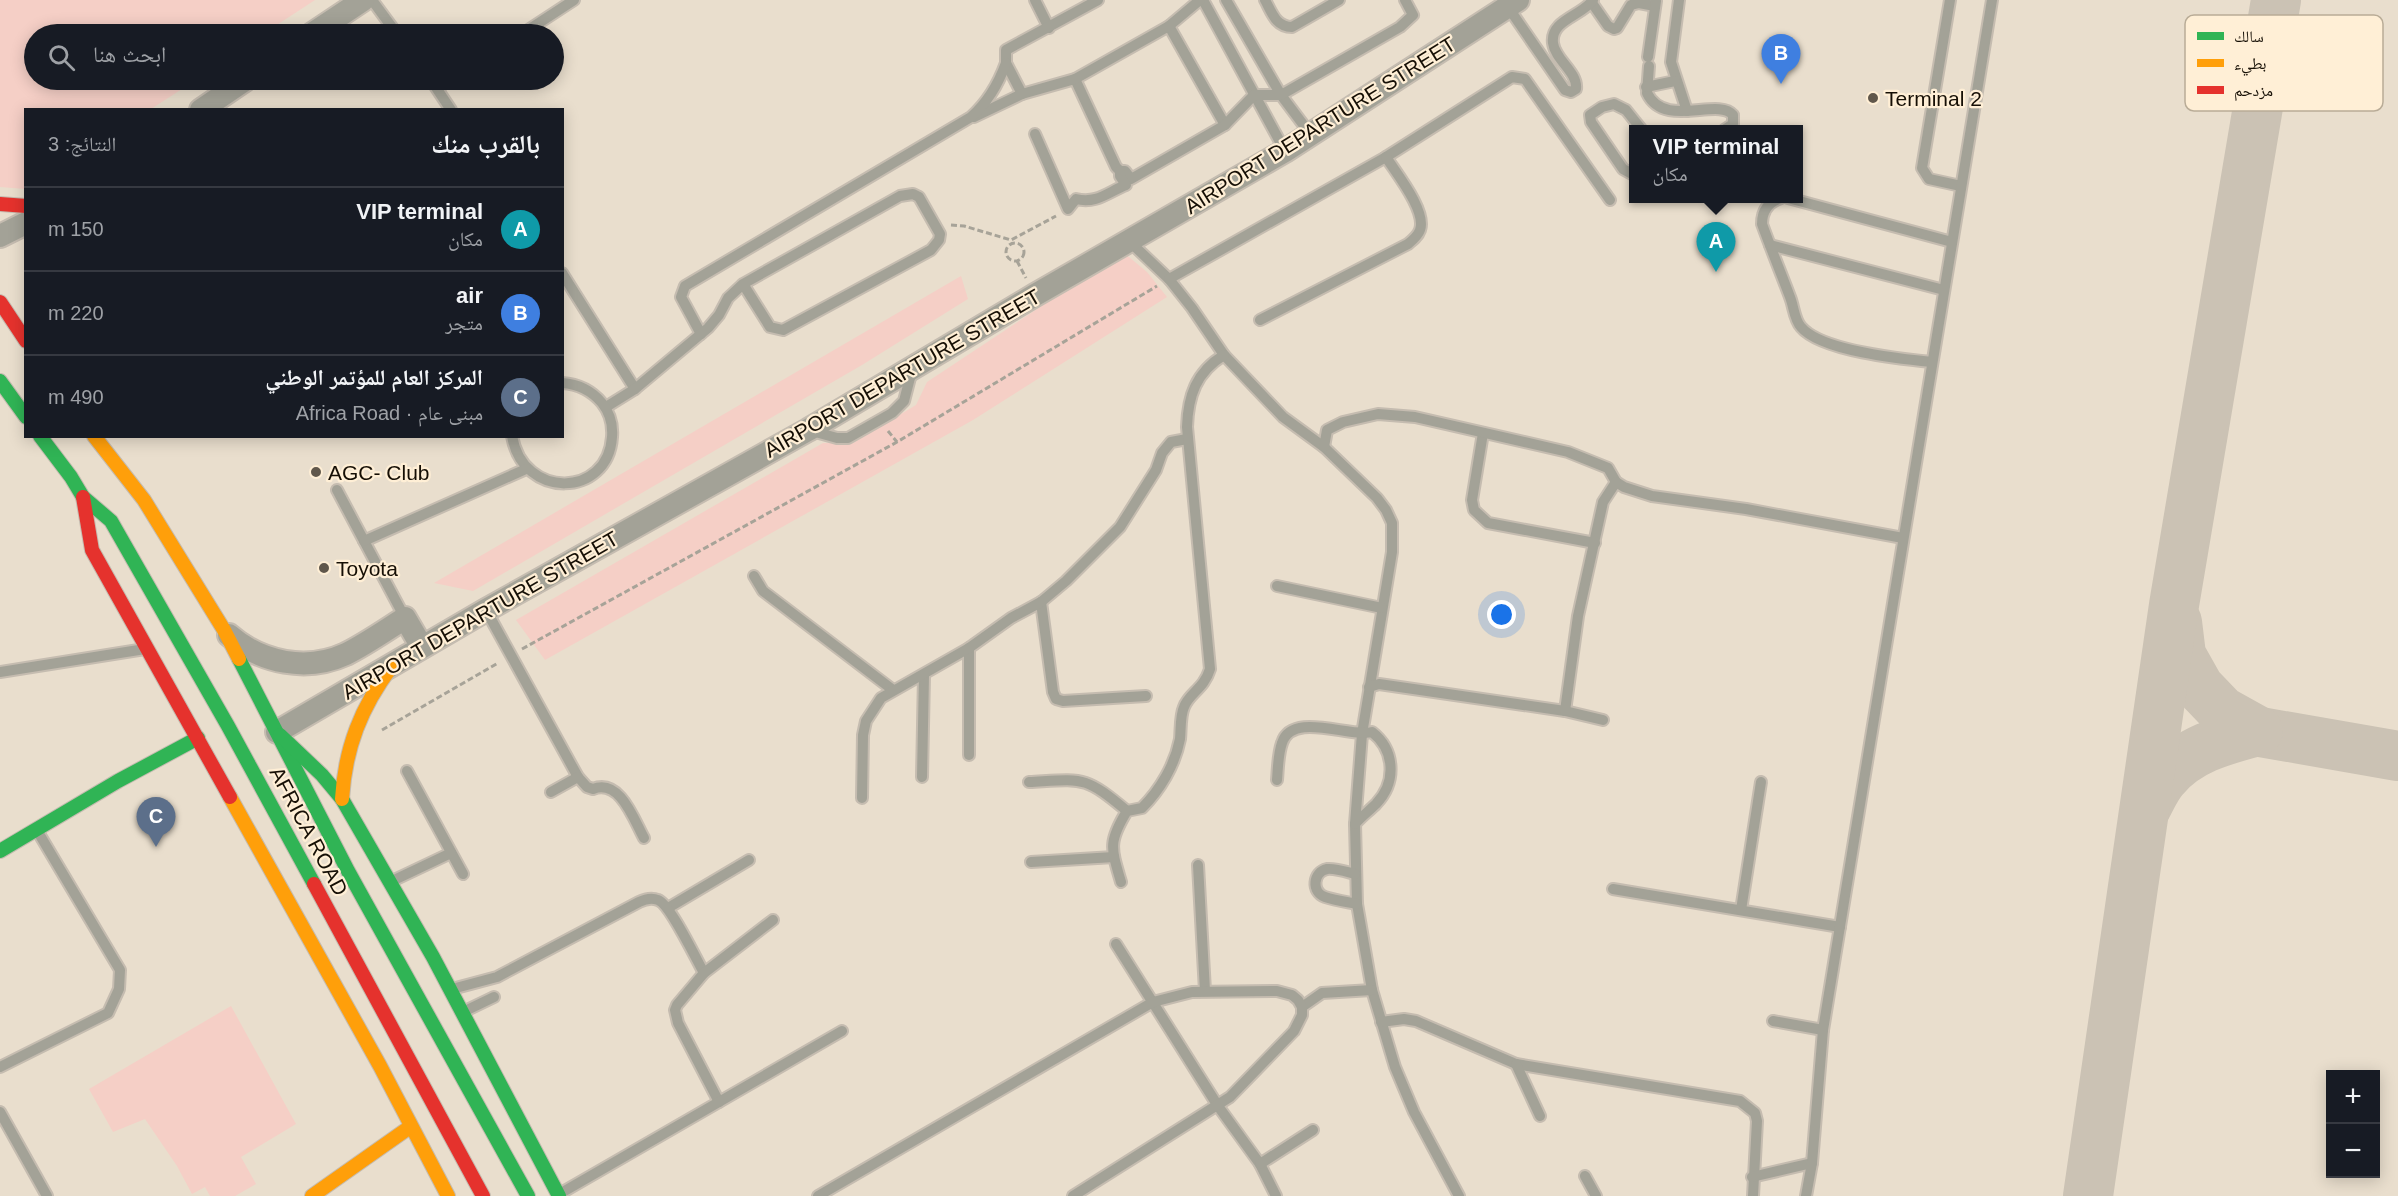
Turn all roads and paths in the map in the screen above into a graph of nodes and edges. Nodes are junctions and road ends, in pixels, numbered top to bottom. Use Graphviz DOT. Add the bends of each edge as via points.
graph roads {
  1 [pos="363,0"];
  2 [pos="372,0"];
  3 [pos="574,0"];
  4 [pos="1035,0"];
  5 [pos="1098,0"];
  6 [pos="1202,0"];
  7 [pos="1226,0"];
  8 [pos="1265,0"];
  9 [pos="1339,0"];
  10 [pos="1405,0"];
  11 [pos="1680,0"];
  12 [pos="1950,0"];
  13 [pos="1992,0"];
  14 [pos="1592,1"];
  15 [pos="1513,3"];
  16 [pos="1656,3"];
  17 [pos="327,24"];
  18 [pos="390,24"];
  19 [pos="537,24"];
  20 [pos="1169,26"];
  21 [pos="1049,28"];
  22 [pos="1006,63"];
  23 [pos="1075,79"];
  24 [pos="1675,81"];
  25 [pos="1646,87"];
  26 [pos="230,90"];
  27 [pos="438,90"];
  28 [pos="1022,94"];
  29 [pos="1254,95"];
  30 [pos="1281,95"];
  31 [pos="204,108"];
  32 [pos="450,108"];
  33 [pos="1687,111"];
  34 [pos="971,117"];
  35 [pos="1225,125"];
  36 [pos="1639,125"];
  37 [pos="1730,125"];
  38 [pos="1035,134"];
  39 [pos="1311,135"];
  40 [pos="1285,151"];
  41 [pos="1386,157"];
  42 [pos="1120,171"];
  43 [pos="1629,172"];
  44 [pos="1396,176"];
  45 [pos="1961,186"];
  46 [pos="1610,200"];
  47 [pos="1803,202"];
  48 [pos="1770,203"];
  49 [pos="0,204"];
  50 [pos="24,206"];
  51 [pos="1068,209"];
  52 [pos="24,224"];
  53 [pos="937,228"];
  54 [pos="0,236"];
  55 [pos="1128,241"];
  56 [pos="1012,242"];
  57 [pos="1952,242"];
  58 [pos="1770,245"];
  59 [pos="564,276"];
  60 [pos="1169,279"];
  61 [pos="743,284"];
  62 [pos="1944,290"];
  63 [pos="1,307"];
  64 [pos="1260,320"];
  65 [pos="701,334"];
  66 [pos="24,338"];
  67 [pos="1224,355"];
  68 [pos="1932,362"];
  69 [pos="0,381"];
  70 [pos="564,383"];
  71 [pos="635,389"];
  72 [pos="606,407"];
  73 [pos="24,414"];
  74 [pos="1483,433"];
  75 [pos="45,438"];
  76 [pos="96,438"];
  77 [pos="513,438"];
  78 [pos="1187,439"];
  79 [pos="1324,447"];
  80 [pos="526,469"];
  81 [pos="1616,482"];
  82 [pos="337,489"];
  83 [pos="83,497"];
  84 [pos="1903,538"];
  85 [pos="364,541"];
  86 [pos="1595,543"];
  87 [pos="754,576"];
  88 [pos="1277,586"];
  89 [pos="1041,602"];
  90 [pos="1382,608"];
  91 [pos="486,610"];
  92 [pos="405,618"];
  93 [pos="224,630"];
  94 [pos="422,647"];
  95 [pos="147,648"];
  96 [pos="969,648"];
  97 [pos="510,655"];
  98 [pos="392,666"];
  99 [pos="0,672"];
  100 [pos="924,675"];
  101 [pos="1369,687"];
  102 [pos="893,690"];
  103 [pos="1146,696"];
  104 [pos="1565,711"];
  105 [pos="1603,720"];
  106 [pos="377,733"];
  107 [pos="1362,734"];
  108 [pos="273,735"];
  109 [pos="198,738"];
  110 [pos="969,755"];
  111 [pos="407,771"];
  112 [pos="578,777"];
  113 [pos="922,777"];
  114 [pos="1277,780"];
  115 [pos="1029,782"];
  116 [pos="1761,782"];
  117 [pos="551,792"];
  118 [pos="861,798"];
  119 [pos="342,799"];
  120 [pos="1127,811"];
  121 [pos="1354,824"];
  122 [pos="37,831"];
  123 [pos="644,838"];
  124 [pos="0,851"];
  125 [pos="452,853"];
  126 [pos="1114,857"];
  127 [pos="749,860"];
  128 [pos="1031,862"];
  129 [pos="1197,865"];
  130 [pos="463,874"];
  131 [pos="1355,874"];
  132 [pos="391,882"];
  133 [pos="1121,882"];
  134 [pos="1613,888"];
  135 [pos="1357,904"];
  136 [pos="668,908"];
  137 [pos="1741,910"];
  138 [pos="773,920"];
  139 [pos="1840,927"];
  140 [pos="1116,944"];
  141 [pos="704,973"];
  142 [pos="450,989"];
  143 [pos="1372,990"];
  144 [pos="1205,991"];
  145 [pos="494,997"];
  146 [pos="1153,1002"];
  147 [pos="1302,1007"];
  148 [pos="462,1013"];
  149 [pos="1773,1021"];
  150 [pos="1380,1022"];
  151 [pos="1823,1030"];
  152 [pos="842,1031"];
  153 [pos="1516,1064"];
  154 [pos="0,1067"];
  155 [pos="719,1102"];
  156 [pos="1218,1106"];
  157 [pos="0,1112"];
  158 [pos="1540,1116"];
  159 [pos="410,1127"];
  160 [pos="1313,1130"];
  161 [pos="1812,1163"];
  162 [pos="1260,1164"];
  163 [pos="1585,1176"];
  164 [pos="1752,1177"];
  165 [pos="559,1195"];
  166 [pos="47,1196"];
  167 [pos="312,1196"];
  168 [pos="448,1196"];
  169 [pos="483,1196"];
  170 [pos="528,1196"];
  171 [pos="818,1196"];
  172 [pos="1073,1196"];
  173 [pos="1276,1196"];
  174 [pos="1459,1196"];
  175 [pos="1596,1196"];
  176 [pos="1753,1196"];
  177 [pos="1806,1196"];
  1 -- 17 [label="street"];
  2 -- 18 [label="lane"];
  3 -- 19 [label="lane"];
  4 -- 21 [label="lane"];
  5 -- 21 [label="lane"];
  6 -- 20 [label="lane"];
  6 -- 29 [label="lane"];
  7 -- 30 [label="lane"];
  8 -- 9 [label="lane" via="1279,24 1292,27"];
  10 -- 30 [label="lane" via="1413,15 1400,27"];
  11 -- 24 [label="lane" via="1671,52"];
  12 -- 45 [label="lane" via="1922,168 1929,179"];
  13 -- 45 [label="lane"];
  14 -- 15 [label="lane" via="1556,28 1553,37 1557,54 1576,82 1571,92 1565,90"];
  14 -- 16 [label="lane" via="1614,29 1631,5"];
  15 -- 39 [label="street, AIRPORT DEPARTURE STREET"];
  16 -- 25 [label="lane"];
  20 -- 23 [label="lane"];
  20 -- 35 [label="lane"];
  21 -- 22 [label="lane" via="1010,47 1005,54"];
  22 -- 28 [label="lane"];
  22 -- 34 [label="lane" via="989,98"];
  23 -- 28 [label="lane"];
  23 -- 42 [label="lane"];
  24 -- 25 [label="lane"];
  24 -- 33 [label="lane"];
  25 -- 33 [label="lane" via="1656,105"];
  26 -- 31 [label="street"];
  27 -- 32 [label="lane"];
  28 -- 34 [label="lane"];
  29 -- 30 [label="lane"];
  29 -- 35 [label="lane"];
  29 -- 40 [label="lane"];
  30 -- 39 [label="lane"];
  33 -- 37 [label="lane" via="1730,111"];
  34 -- 65 [label="lane" via="685,286 681,297"];
  35 -- 42 [label="lane" via="1131,180 1125,171"];
  36 -- 43 [label="lane" via="1626,110 1614,104 1590,115 1623,169"];
  38 -- 51 [label="lane"];
  39 -- 40 [label="street, AIRPORT DEPARTURE STREET"];
  40 -- 55 [label="street, AIRPORT DEPARTURE STREET"];
  41 -- 44 [label="lane"];
  41 -- 46 [label="lane" via="1506,80 1519,76"];
  41 -- 60 [label="lane"];
  41 -- 64 [label="lane" via="1420,211 1420,230 1415,238"];
  42 -- 51 [label="lane" via="1126,185 1104,197 1076,199"];
  45 -- 57 [label="lane"];
  47 -- 57 [label="lane"];
  48 -- 58 [label="lane" via="1762,218"];
  49 -- 50 [label="main road"];
  51 -- 56 [label="path"];
  52 -- 54 [label="street"];
  53 -- 56 [label="path" via="964,226"];
  53 -- 61 [label="lane" via="919,197 906,194"];
  53 -- 61 [label="lane" via="939,240 931,250 783,330 770,327"];
  55 -- 60 [label="lane"];
  55 -- 91 [label="street, AIRPORT DEPARTURE STREET" via="808,430"];
  56 -- 56 [label="path" via="1006,256 1013,262 1024,255 1024,250 1019,243"];
  57 -- 62 [label="lane"];
  58 -- 62 [label="lane"];
  58 -- 68 [label="lane" via="1796,320 1807,333 1858,351"];
  59 -- 71 [label="lane"];
  60 -- 67 [label="lane"];
  60 -- 97 [label="path" via="897,442"];
  61 -- 65 [label="lane"];
  62 -- 68 [label="lane"];
  63 -- 66 [label="main road"];
  65 -- 71 [label="lane"];
  67 -- 78 [label="lane" via="1209,364 1195,386 1189,404"];
  67 -- 79 [label="lane" via="1283,417"];
  68 -- 84 [label="lane"];
  69 -- 73 [label="main road"];
  70 -- 72 [label="lane" via="589,390"];
  71 -- 72 [label="lane"];
  72 -- 80 [label="lane" via="613,430 612,443 594,473 559,484"];
  74 -- 79 [label="lane" via="1415,417 1378,414 1327,430"];
  74 -- 81 [label="lane" via="1586,458 1608,468"];
  74 -- 86 [label="lane" via="1472,500 1480,517 1498,525"];
  75 -- 83 [label="main road, AFRICA ROAD"];
  76 -- 93 [label="main road, AFRICA ROAD" via="144,500"];
  77 -- 80 [label="lane"];
  78 -- 89 [label="lane" via="1171,442 1120,527"];
  78 -- 120 [label="lane" via="1210,669 1201,688 1183,708 1179,742 1159,788 1142,808"];
  79 -- 90 [label="lane" via="1377,498 1392,523 1392,552"];
  80 -- 85 [label="lane"];
  81 -- 84 [label="lane" via="1652,496 1746,508"];
  81 -- 86 [label="lane" via="1603,502"];
  82 -- 85 [label="lane"];
  83 -- 95 [label="main road, AFRICA ROAD" via="92,550"];
  83 -- 169 [label="main road, AFRICA ROAD" via="111,521 247,749"];
  84 -- 139 [label="lane"];
  85 -- 92 [label="lane"];
  86 -- 104 [label="lane" via="1578,616"];
  87 -- 102 [label="lane" via="763,591"];
  88 -- 90 [label="lane"];
  89 -- 96 [label="lane"];
  89 -- 103 [label="lane" via="1056,699"];
  90 -- 101 [label="lane"];
  91 -- 94 [label="street, AIRPORT DEPARTURE STREET"];
  91 -- 97 [label="lane"];
  92 -- 93 [label="street" via="345,654 302,664 260,655 240,645"];
  92 -- 94 [label="street"];
  93 -- 108 [label="main road, AFRICA ROAD"];
  94 -- 98 [label="street, AIRPORT DEPARTURE STREET"];
  95 -- 99 [label="lane"];
  95 -- 109 [label="main road, AFRICA ROAD"];
  96 -- 100 [label="lane"];
  96 -- 110 [label="lane"];
  97 -- 106 [label="path"];
  97 -- 112 [label="lane"];
  98 -- 108 [label="street, AIRPORT DEPARTURE STREET"];
  98 -- 119 [label="main road" via="364,705 354,728 344,766"];
  100 -- 102 [label="lane"];
  100 -- 113 [label="lane"];
  101 -- 104 [label="lane" via="1379,684"];
  101 -- 107 [label="lane"];
  102 -- 118 [label="lane" via="881,698 866,721"];
  104 -- 105 [label="lane"];
  107 -- 114 [label="lane" via="1321,726 1296,728 1281,743"];
  107 -- 121 [label="lane"];
  107 -- 121 [label="lane" via="1372,732 1382,740 1388,751 1390,771 1385,792"];
  108 -- 119 [label="main road, AFRICA ROAD" via="322,775"];
  108 -- 170 [label="main road, AFRICA ROAD"];
  109 -- 122 [label="main road"];
  109 -- 159 [label="main road, AFRICA ROAD"];
  111 -- 125 [label="lane"];
  112 -- 117 [label="lane"];
  112 -- 123 [label="lane" via="587,787 606,788 618,795"];
  115 -- 120 [label="lane" via="1087,782"];
  116 -- 137 [label="lane"];
  119 -- 132 [label="main road, AFRICA ROAD"];
  120 -- 126 [label="lane" via="1114,839"];
  121 -- 131 [label="lane"];
  122 -- 124 [label="main road"];
  122 -- 154 [label="lane" via="120,970 119,989 108,1013"];
  125 -- 130 [label="lane"];
  125 -- 132 [label="lane"];
  126 -- 128 [label="lane"];
  126 -- 133 [label="lane"];
  127 -- 136 [label="lane"];
  129 -- 144 [label="lane"];
  131 -- 135 [label="lane"];
  131 -- 135 [label="lane" via="1330,868 1322,871 1315,885 1325,897"];
  132 -- 142 [label="main road, AFRICA ROAD"];
  134 -- 137 [label="lane"];
  135 -- 143 [label="lane"];
  136 -- 141 [label="lane"];
  136 -- 142 [label="lane" via="658,900 645,899 497,977"];
  137 -- 139 [label="lane"];
  138 -- 141 [label="lane"];
  139 -- 151 [label="lane"];
  140 -- 146 [label="lane"];
  141 -- 155 [label="lane" via="675,1010"];
  142 -- 148 [label="main road, AFRICA ROAD"];
  143 -- 147 [label="lane" via="1322,993"];
  143 -- 150 [label="lane"];
  144 -- 146 [label="lane"];
  144 -- 147 [label="lane" via="1285,992"];
  145 -- 148 [label="lane"];
  146 -- 156 [label="lane"];
  146 -- 171 [label="lane"];
  147 -- 156 [label="lane" via="1300,1024 1242,1087"];
  148 -- 165 [label="main road, AFRICA ROAD"];
  149 -- 151 [label="lane"];
  150 -- 153 [label="lane" via="1416,1021"];
  150 -- 174 [label="lane" via="1414,1112"];
  151 -- 161 [label="lane"];
  152 -- 155 [label="lane"];
  153 -- 158 [label="lane"];
  153 -- 164 [label="lane" via="1740,1101 1755,1113 1757,1121"];
  155 -- 165 [label="lane"];
  156 -- 162 [label="lane"];
  156 -- 172 [label="lane"];
  157 -- 166 [label="lane"];
  159 -- 167 [label="main road"];
  159 -- 168 [label="main road, AFRICA ROAD"];
  160 -- 162 [label="lane"];
  161 -- 164 [label="lane"];
  161 -- 177 [label="lane"];
  162 -- 173 [label="lane"];
  163 -- 175 [label="lane"];
  164 -- 176 [label="lane"];
}
